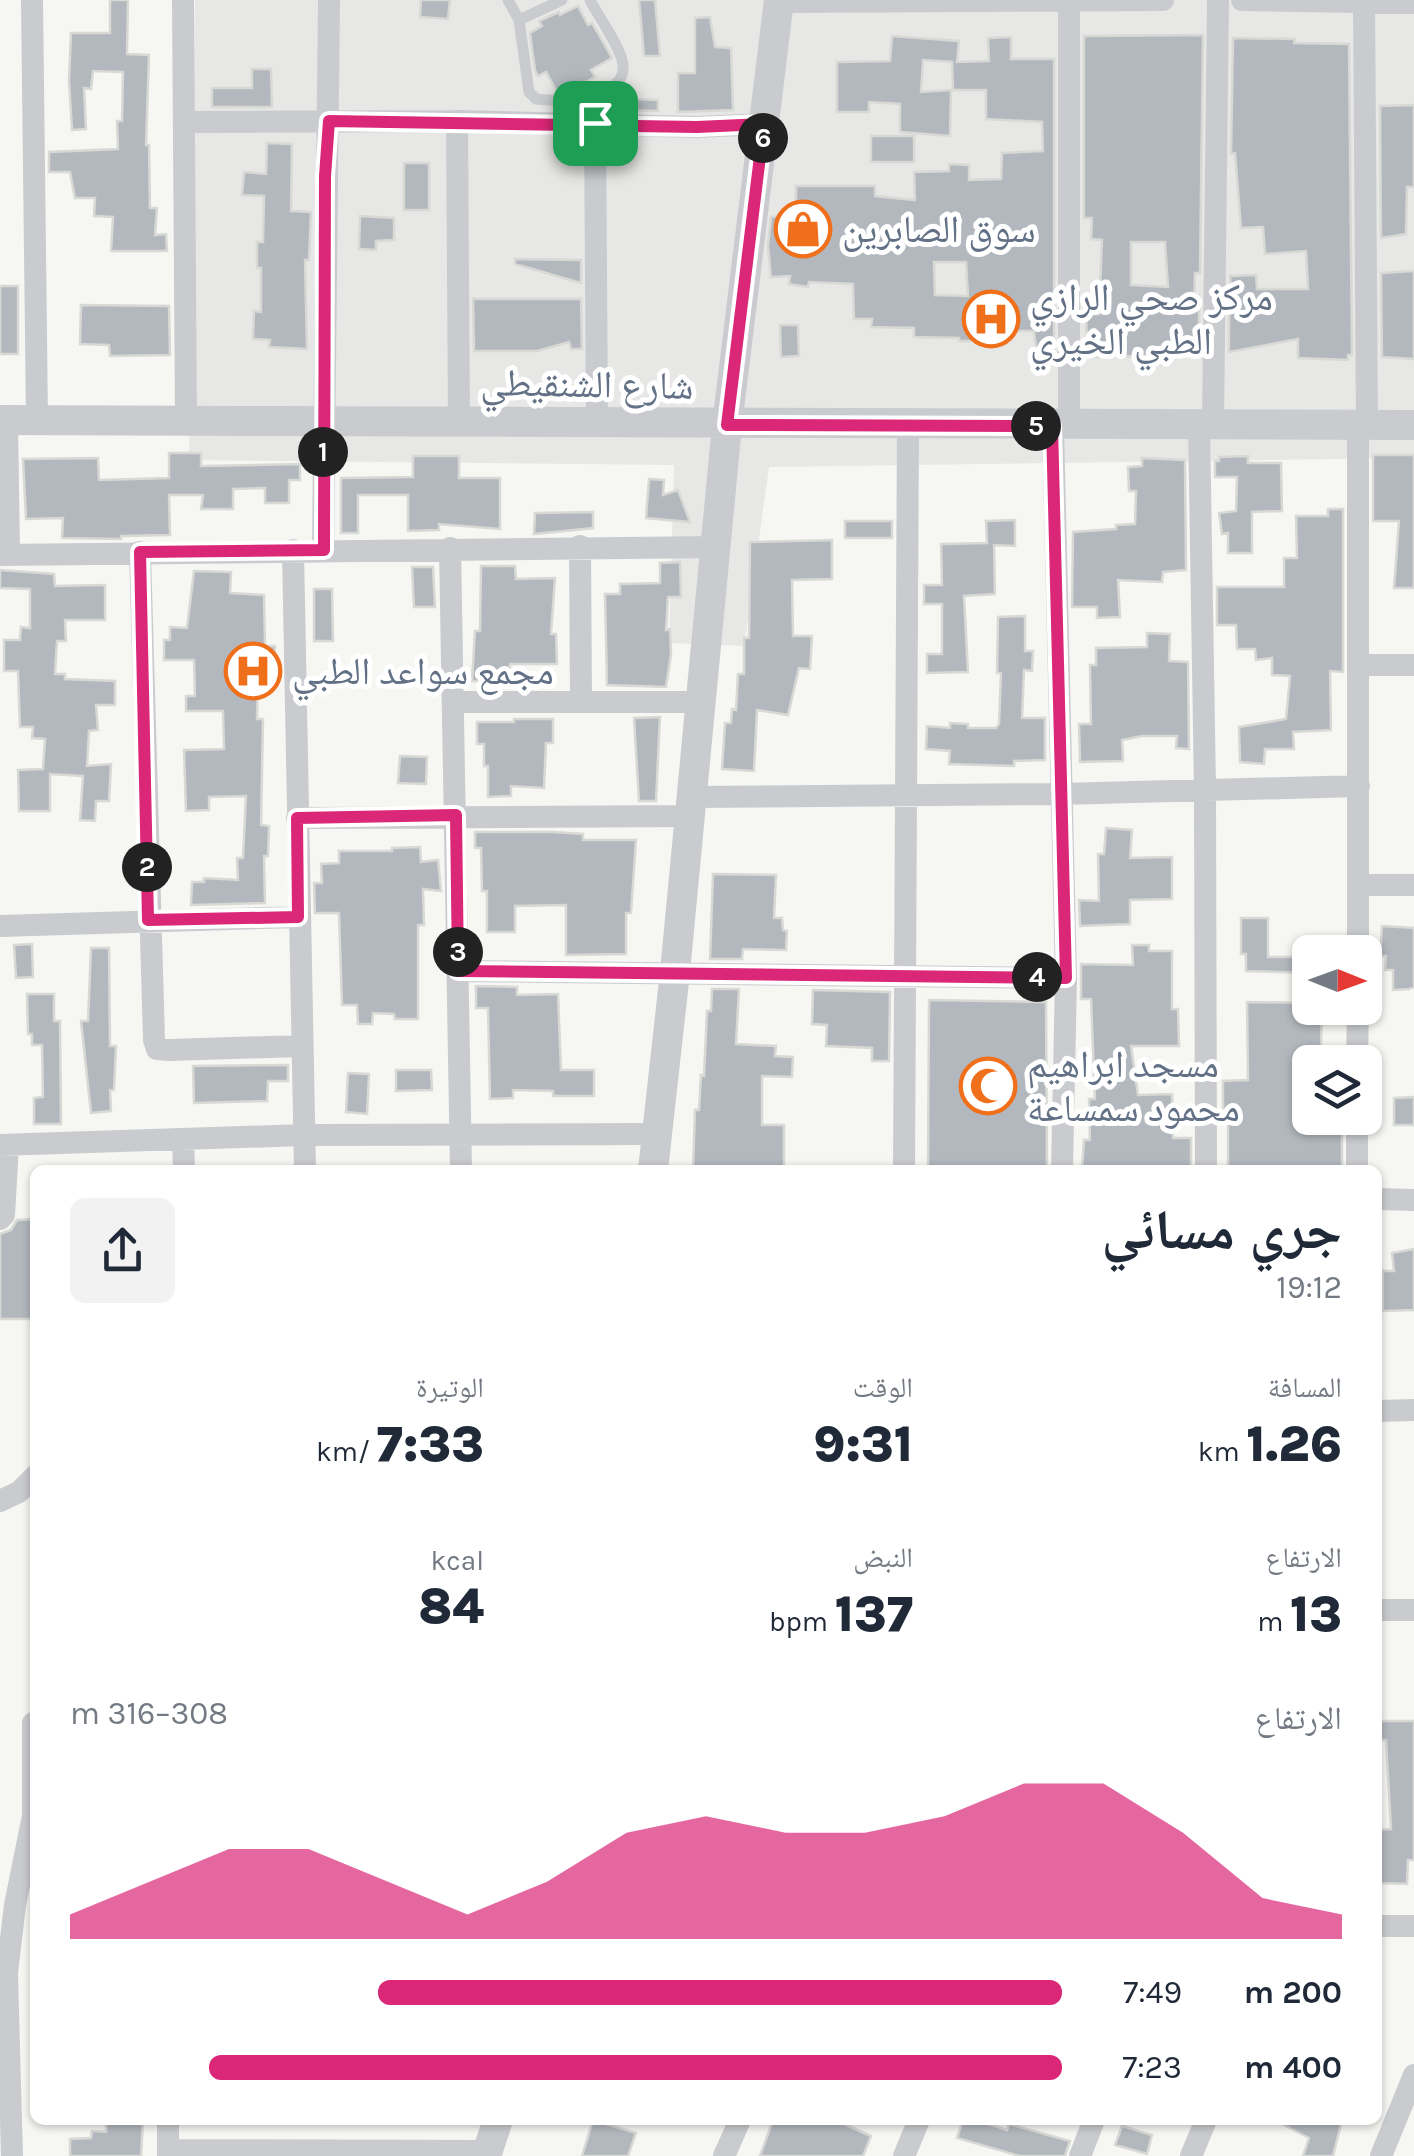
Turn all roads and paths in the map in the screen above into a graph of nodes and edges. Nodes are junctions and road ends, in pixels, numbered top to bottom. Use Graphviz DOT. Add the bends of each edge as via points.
graph roads {
  1 [pos="32,0"];
  2 [pos="183,0"];
  3 [pos="330,0"];
  4 [pos="508,0"];
  5 [pos="562,0"];
  6 [pos="590,0"];
  7 [pos="1164,0"];
  8 [pos="1218,0"];
  9 [pos="1242,0"];
  10 [pos="779,1"];
  11 [pos="1069,1"];
  12 [pos="1364,2"];
  13 [pos="1414,3"];
  14 [pos="519,20"];
  15 [pos="329,121"];
  16 [pos="457,121"];
  17 [pos="184,122"];
  18 [pos="595,123"];
  19 [pos="764,124"];
  20 [pos="14,420"];
  21 [pos="186,420"];
  22 [pos="322,421"];
  23 [pos="459,422"];
  24 [pos="597,424"];
  25 [pos="908,424"];
  26 [pos="1206,424"];
  27 [pos="727,425"];
  28 [pos="1363,425"];
  29 [pos="1414,425"];
  30 [pos="1061,426"];
  31 [pos="580,546"];
  32 [pos="716,547"];
  33 [pos="450,548"];
  34 [pos="293,550"];
  35 [pos="324,550"];
  36 [pos="140,552"];
  37 [pos="4,555"];
  38 [pos="1358,665"];
  39 [pos="1414,665"];
  40 [pos="582,701"];
  41 [pos="453,702"];
  42 [pos="701,702"];
  43 [pos="1358,786"];
  44 [pos="1205,790"];
  45 [pos="908,794"];
  46 [pos="1062,794"];
  47 [pos="691,806"];
  48 [pos="456,815"];
  49 [pos="297,818"];
  50 [pos="1358,884"];
  51 [pos="1414,885"];
  52 [pos="298,917"];
  53 [pos="148,920"];
  54 [pos="0,926"];
  55 [pos="1358,935"];
  56 [pos="458,971"];
  57 [pos="675,972"];
  58 [pos="906,974"];
  59 [pos="1066,978"];
  60 [pos="301,1046"];
  61 [pos="460,1134"];
  62 [pos="657,1134"];
  63 [pos="304,1135"];
  64 [pos="1357,1135"];
  65 [pos="182,1139"];
  66 [pos="4,1145"];
  67 [pos="184,1165"];
  68 [pos="305,1165"];
  69 [pos="461,1165"];
  70 [pos="654,1165"];
  71 [pos="904,1165"];
  72 [pos="1062,1165"];
  73 [pos="1206,1165"];
  74 [pos="1357,1165"];
  75 [pos="1382,1200"];
  76 [pos="1414,1200"];
  77 [pos="0,1219"];
  78 [pos="1382,1410"];
  79 [pos="1414,1410"];
  80 [pos="30,1481"];
  81 [pos="0,1501"];
  82 [pos="1382,1610"];
  83 [pos="1414,1610"];
  84 [pos="30,1830"];
  85 [pos="8,1905"];
  86 [pos="1382,1926"];
  87 [pos="1414,1926"];
  88 [pos="1414,2076"];
  89 [pos="168,2125"];
  90 [pos="496,2125"];
  91 [pos="738,2125"];
  92 [pos="916,2125"];
  93 [pos="1092,2125"];
  94 [pos="1204,2125"];
  95 [pos="168,2153"];
  96 [pos="487,2154"];
  97 [pos="907,2155"];
  98 [pos="12,2156"];
  99 [pos="724,2156"];
  100 [pos="1080,2156"];
  101 [pos="1191,2156"];
  102 [pos="1381,2156"];
  1 -- 20 [label="street"];
  2 -- 17 [label="street"];
  3 -- 15 [label="street"];
  4 -- 14 [label="lane"];
  5 -- 14 [label="lane"];
  6 -- 14 [label="lane" via="624,63 611,91 536,100 529,92"];
  7 -- 11 [label="street"];
  8 -- 26 [label="street"];
  9 -- 12 [label="street"];
  10 -- 11 [label="street"];
  10 -- 19 [label="street"];
  11 -- 30 [label="street"];
  12 -- 13 [label="street"];
  12 -- 28 [label="street"];
  15 -- 16 [label="street"];
  15 -- 17 [label="street"];
  15 -- 22 [label="street"];
  16 -- 18 [label="street"];
  16 -- 23 [label="street"];
  17 -- 21 [label="street"];
  18 -- 19 [label="street"];
  18 -- 24 [label="street"];
  19 -- 27 [label="street"];
  20 -- 21 [label="street, شارع الشنقيطي"];
  20 -- 37 [label="street"];
  21 -- 22 [label="street, شارع الشنقيطي"];
  22 -- 23 [label="street, شارع الشنقيطي"];
  22 -- 35 [label="street"];
  23 -- 24 [label="street, شارع الشنقيطي"];
  24 -- 27 [label="street, شارع الشنقيطي"];
  25 -- 27 [label="street, شارع الشنقيطي"];
  25 -- 30 [label="street, شارع الشنقيطي"];
  25 -- 45 [label="street"];
  26 -- 28 [label="street, شارع الشنقيطي"];
  26 -- 30 [label="street, شارع الشنقيطي"];
  26 -- 44 [label="street"];
  27 -- 32 [label="street"];
  28 -- 29 [label="street, شارع الشنقيطي"];
  28 -- 38 [label="street"];
  30 -- 46 [label="street"];
  31 -- 32 [label="street"];
  31 -- 33 [label="street"];
  31 -- 40 [label="street"];
  32 -- 42 [label="street"];
  33 -- 35 [label="street"];
  33 -- 41 [label="street"];
  34 -- 35 [label="street"];
  34 -- 36 [label="street"];
  34 -- 49 [label="street"];
  36 -- 37 [label="street"];
  36 -- 53 [label="street"];
  38 -- 39 [label="street"];
  38 -- 43 [label="street"];
  40 -- 41 [label="street"];
  40 -- 42 [label="street"];
  41 -- 48 [label="street"];
  42 -- 47 [label="street"];
  43 -- 44 [label="street"];
  43 -- 50 [label="street"];
  44 -- 46 [label="street"];
  44 -- 73 [label="street"];
  45 -- 46 [label="street"];
  45 -- 47 [label="street"];
  45 -- 58 [label="street"];
  46 -- 59 [label="street"];
  47 -- 48 [label="street"];
  47 -- 57 [label="street"];
  48 -- 49 [label="street"];
  48 -- 56 [label="street"];
  49 -- 52 [label="street"];
  50 -- 51 [label="street"];
  50 -- 55 [label="street"];
  52 -- 53 [label="street"];
  52 -- 60 [label="street"];
  53 -- 54 [label="street"];
  53 -- 60 [label="street" via="157,1049"];
  56 -- 57 [label="street"];
  56 -- 61 [label="street"];
  57 -- 58 [label="street"];
  57 -- 62 [label="street"];
  58 -- 59 [label="street"];
  58 -- 71 [label="street"];
  59 -- 72 [label="street"];
  60 -- 63 [label="street"];
  61 -- 62 [label="street"];
  61 -- 63 [label="street"];
  61 -- 69 [label="street"];
  62 -- 70 [label="street"];
  63 -- 65 [label="street"];
  63 -- 68 [label="street"];
  64 -- 74 [label="street"];
  65 -- 66 [label="street"];
  65 -- 67 [label="street"];
  66 -- 77 [label="street"];
  75 -- 76 [label="street"];
  78 -- 79 [label="street"];
  80 -- 81 [label="street"];
  82 -- 83 [label="street"];
  84 -- 85 [label="street"];
  85 -- 98 [label="street"];
  86 -- 87 [label="street"];
  88 -- 102 [label="street"];
  89 -- 95 [label="street"];
  90 -- 96 [label="street"];
  91 -- 99 [label="street"];
  92 -- 97 [label="street"];
  93 -- 100 [label="street"];
  94 -- 101 [label="street"];
  95 -- 96 [label="street"];
}
